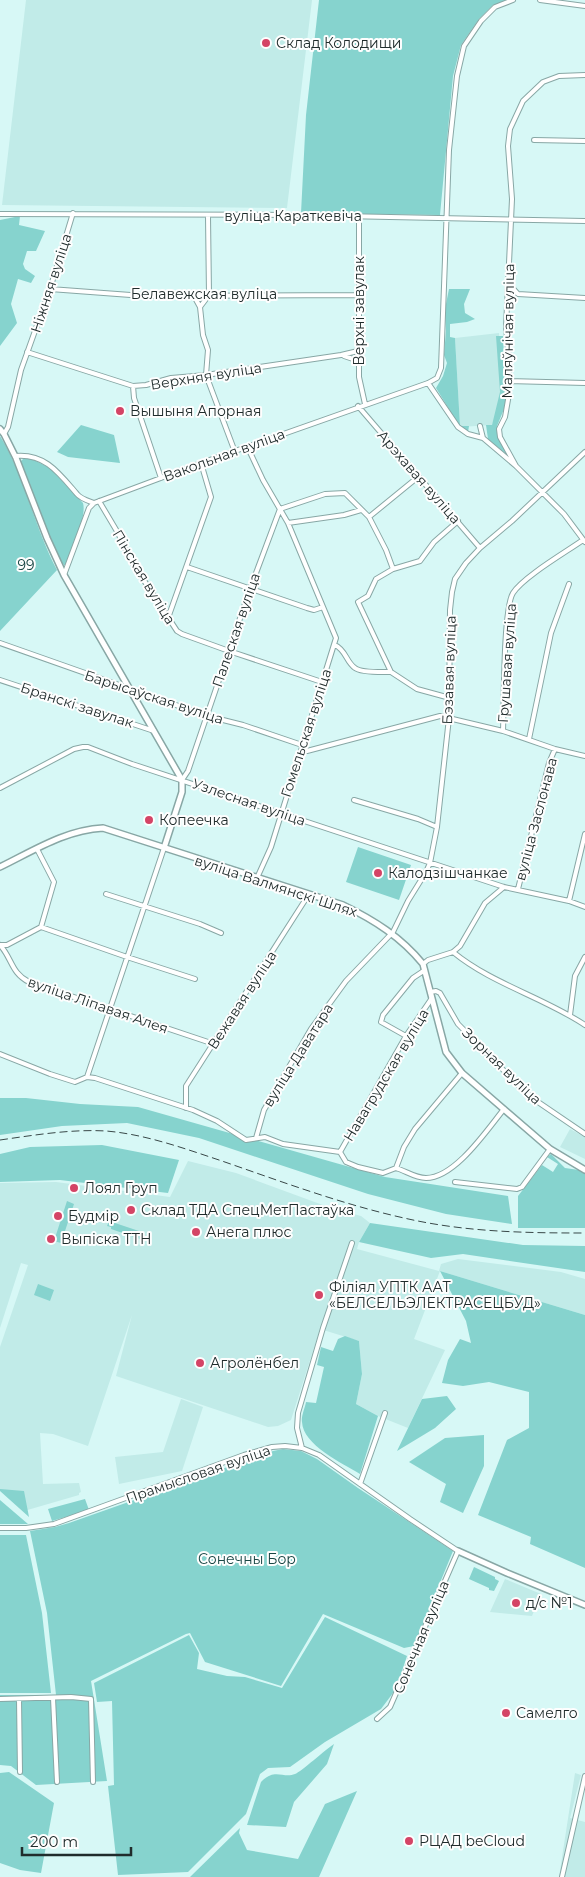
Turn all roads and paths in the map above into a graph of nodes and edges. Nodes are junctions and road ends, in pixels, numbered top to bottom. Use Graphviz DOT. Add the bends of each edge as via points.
graph roads {
  1 [pos="512,0"];
  2 [pos="540,0"];
  3 [pos="585,6"];
  4 [pos="585,75"];
  5 [pos="534,140"];
  6 [pos="585,141"];
  7 [pos="74,213"];
  8 [pos="0,214"];
  9 [pos="208,216"];
  10 [pos="359,217"];
  11 [pos="446,219"];
  12 [pos="510,220"];
  13 [pos="585,221"];
  14 [pos="508,283"];
  15 [pos="50,289"];
  16 [pos="209,294"];
  17 [pos="518,294"];
  18 [pos="358,295"];
  19 [pos="194,296"];
  20 [pos="585,298"];
  21 [pos="507,302"];
  22 [pos="200,307"];
  23 [pos="358,351"];
  24 [pos="27,352"];
  25 [pos="342,355"];
  26 [pos="358,361"];
  27 [pos="206,375"];
  28 [pos="437,378"];
  29 [pos="508,381"];
  30 [pos="428,383"];
  31 [pos="585,383"];
  32 [pos="133,386"];
  33 [pos="436,392"];
  34 [pos="366,404"];
  35 [pos="358,406"];
  36 [pos="480,426"];
  37 [pos="0,429"];
  38 [pos="4,434"];
  39 [pos="483,438"];
  40 [pos="248,448"];
  41 [pos="236,452"];
  42 [pos="585,452"];
  43 [pos="15,456"];
  44 [pos="201,463"];
  45 [pos="516,466"];
  46 [pos="418,476"];
  47 [pos="161,478"];
  48 [pos="542,492"];
  49 [pos="96,502"];
  50 [pos="280,508"];
  51 [pos="361,510"];
  52 [pos="369,517"];
  53 [pos="458,521"];
  54 [pos="288,523"];
  55 [pos="584,541"];
  56 [pos="480,548"];
  57 [pos="187,567"];
  58 [pos="393,569"];
  59 [pos="64,575"];
  60 [pos="569,584"];
  61 [pos="250,589"];
  62 [pos="323,607"];
  63 [pos="168,618"];
  64 [pos="0,643"];
  65 [pos="335,645"];
  66 [pos="229,651"];
  67 [pos="391,672"];
  68 [pos="0,680"];
  69 [pos="322,682"];
  70 [pos="131,690"];
  71 [pos="450,698"];
  72 [pos="207,716"];
  73 [pos="449,718"];
  74 [pos="154,731"];
  75 [pos="503,731"];
  76 [pos="529,739"];
  77 [pos="302,745"];
  78 [pos="555,749"];
  79 [pos="307,751"];
  80 [pos="299,753"];
  81 [pos="585,756"];
  82 [pos="182,780"];
  83 [pos="0,788"];
  84 [pos="354,800"];
  85 [pos="280,812"];
  86 [pos="437,827"];
  87 [pos="585,834"];
  88 [pos="164,848"];
  89 [pos="37,849"];
  90 [pos="430,863"];
  91 [pos="0,867"];
  92 [pos="257,878"];
  93 [pos="504,887"];
  94 [pos="518,889"];
  95 [pos="106,894"];
  96 [pos="309,894"];
  97 [pos="569,902"];
  98 [pos="144,905"];
  99 [pos="585,907"];
  100 [pos="41,927"];
  101 [pos="221,933"];
  102 [pos="391,933"];
  103 [pos="0,945"];
  104 [pos="453,952"];
  105 [pos="127,957"];
  106 [pos="585,957"];
  107 [pos="424,967"];
  108 [pos="195,979"];
  109 [pos="431,995"];
  110 [pos="109,1009"];
  111 [pos="570,1016"];
  112 [pos="585,1026"];
  113 [pos="406,1036"];
  114 [pos="214,1044"];
  115 [pos="0,1054"];
  116 [pos="462,1073"];
  117 [pos="87,1077"];
  118 [pos="186,1108"];
  119 [pos="504,1110"];
  120 [pos="585,1134"];
  121 [pos="256,1138"];
  122 [pos="550,1149"];
  123 [pos="340,1152"];
  124 [pos="396,1168"];
  125 [pos="585,1170"];
  126 [pos="455,1182"];
  127 [pos="352,1244"];
  128 [pos="385,1413"];
  129 [pos="302,1448"];
  130 [pos="360,1484"];
  131 [pos="0,1528"];
  132 [pos="458,1551"];
  133 [pos="585,1605"];
  134 [pos="53,1698"];
  135 [pos="0,1699"];
  136 [pos="19,1699"];
  137 [pos="377,1719"];
  138 [pos="20,1772"];
  139 [pos="585,1776"];
  140 [pos="57,1782"];
  141 [pos="93,1782"];
  142 [pos="562,1877"];
  1 -- 11 [label="street" via="495,7 464,46 448,150"];
  2 -- 3 [label="street"];
  4 -- 12 [label="street, Маляўнічая вуліца" via="559,76 543,82 523,101 510,129 508,146 512,199"];
  5 -- 6 [label="street"];
  7 -- 8 [label="street, вуліца Караткевіча"];
  7 -- 9 [label="street, вуліца Караткевіча"];
  7 -- 15 [label="street, Ніжняя вуліца"];
  9 -- 10 [label="street, вуліца Караткевіча"];
  9 -- 16 [label="street"];
  10 -- 11 [label="street, вуліца Караткевіча"];
  10 -- 18 [label="street, Верхні завулак"];
  11 -- 12 [label="street, вуліца Караткевіча"];
  11 -- 28 [label="street" via="441,368"];
  12 -- 13 [label="street, вуліца Караткевіча"];
  12 -- 14 [label="street, Маляўнічая вуліца"];
  14 -- 17 [label="street"];
  14 -- 21 [label="street, Маляўнічая вуліца"];
  15 -- 19 [label="street, Белавежская вуліца"];
  15 -- 24 [label="street, Ніжняя вуліца"];
  16 -- 18 [label="street, Белавежская вуліца"];
  16 -- 19 [label="street, Белавежская вуліца"];
  16 -- 22 [label="street"];
  17 -- 20 [label="street"];
  17 -- 21 [label="street"];
  18 -- 23 [label="street, Верхні завулак"];
  19 -- 22 [label="street"];
  21 -- 29 [label="street, Маляўнічая вуліца"];
  22 -- 27 [label="street" via="208,350"];
  23 -- 25 [label="street, Верхняя вуліца"];
  23 -- 26 [label="street, Верхні завулак"];
  24 -- 32 [label="street, Верхняя вуліца"];
  24 -- 38 [label="street, Ніжняя вуліца"];
  25 -- 26 [label="street"];
  25 -- 27 [label="street, Верхняя вуліца"];
  26 -- 34 [label="street, Верхні завулак" via="358,377"];
  27 -- 32 [label="street, Верхняя вуліца"];
  27 -- 41 [label="street"];
  28 -- 30 [label="street"];
  28 -- 33 [label="street"];
  29 -- 31 [label="street"];
  29 -- 45 [label="street, Маляўнічая вуліца" via="506,411 499,433"];
  30 -- 33 [label="street"];
  30 -- 34 [label="street, Вакольная вуліца"];
  32 -- 47 [label="street" via="134,398"];
  33 -- 39 [label="street" via="458,427"];
  34 -- 35 [label="street, Вакольная вуліца"];
  35 -- 40 [label="street, Вакольная вуліца"];
  35 -- 46 [label="street, Арэхавая вуліца"];
  36 -- 39 [label="street"];
  37 -- 38 [label="main road"];
  38 -- 43 [label="main road"];
  39 -- 45 [label="street"];
  40 -- 41 [label="street, Вакольная вуліца"];
  40 -- 50 [label="street"];
  41 -- 44 [label="street, Вакольная вуліца"];
  42 -- 48 [label="street, Бэзавая вуліца"];
  43 -- 49 [label="street" via="26,455 50,465 77,494"];
  43 -- 59 [label="main road"];
  44 -- 47 [label="street, Вакольная вуліца"];
  44 -- 57 [label="street" via="211,497"];
  45 -- 48 [label="street"];
  46 -- 52 [label="street"];
  46 -- 53 [label="street, Арэхавая вуліца"];
  47 -- 49 [label="street, Вакольная вуліца"];
  48 -- 55 [label="street"];
  48 -- 56 [label="street, Бэзавая вуліца"];
  49 -- 59 [label="street" via="89,508"];
  49 -- 63 [label="street, Пінская вуліца"];
  50 -- 51 [label="street" via="332,492 345,493"];
  50 -- 54 [label="street"];
  50 -- 61 [label="street, Палеская вуліца"];
  51 -- 52 [label="street"];
  51 -- 54 [label="street"];
  52 -- 58 [label="street"];
  53 -- 56 [label="street, Арэхавая вуліца"];
  53 -- 58 [label="street" via="434,542 420,561"];
  54 -- 62 [label="street"];
  55 -- 75 [label="street, Грушавая вуліца" via="548,564 512,594 507,628"];
  56 -- 71 [label="street, Бэзавая вуліца" via="460,571 452,592"];
  57 -- 61 [label="street"];
  57 -- 63 [label="street"];
  58 -- 67 [label="street" via="376,579 368,596 358,602"];
  59 -- 70 [label="main road"];
  60 -- 76 [label="street" via="551,633"];
  61 -- 62 [label="street" via="314,610"];
  61 -- 66 [label="street, Палеская вуліца"];
  62 -- 65 [label="street" via="335,633"];
  63 -- 66 [label="street, Пінская вуліца" via="182,634"];
  64 -- 70 [label="street, Барысаўская вуліца"];
  65 -- 67 [label="street" via="358,670"];
  65 -- 69 [label="street, Гомельская вуліца"];
  66 -- 69 [label="street, Пінская вуліца"];
  66 -- 72 [label="street, Палеская вуліца"];
  67 -- 71 [label="street" via="417,689"];
  68 -- 74 [label="street, Бранскі завулак"];
  69 -- 77 [label="street, Гомельская вуліца"];
  70 -- 72 [label="street, Барысаўская вуліца"];
  70 -- 74 [label="main road"];
  71 -- 73 [label="street, Бэзавая вуліца"];
  72 -- 77 [label="street, Барысаўская вуліца"];
  72 -- 82 [label="street, Палеская вуліца"];
  73 -- 75 [label="street, вуліца Заслонава"];
  73 -- 79 [label="street" via="440,716"];
  73 -- 86 [label="street, Бэзавая вуліца"];
  74 -- 82 [label="main road"];
  75 -- 76 [label="street, вуліца Заслонава"];
  76 -- 78 [label="street, вуліца Заслонава"];
  77 -- 79 [label="street"];
  77 -- 80 [label="street, Гомельская вуліца"];
  78 -- 81 [label="street, вуліца Заслонава"];
  78 -- 94 [label="street, вуліца Заслонава"];
  79 -- 80 [label="street"];
  80 -- 85 [label="street, Гомельская вуліца"];
  82 -- 83 [label="street, Узлесная вуліца" via="83,747"];
  82 -- 85 [label="street, Узлесная вуліца"];
  82 -- 88 [label="main road" via="182,792"];
  84 -- 86 [label="street"];
  85 -- 90 [label="street, Узлесная вуліца"];
  85 -- 92 [label="street, Гомельская вуліца" via="271,847"];
  86 -- 90 [label="street, Бэзавая вуліца"];
  87 -- 97 [label="street"];
  88 -- 89 [label="main road, вуліца Валмянскі Шлях" via="134,836 103,828 88,828"];
  88 -- 92 [label="main road, вуліца Валмянскі Шлях"];
  88 -- 98 [label="street"];
  89 -- 91 [label="main road, вуліца Валмянскі Шлях"];
  89 -- 100 [label="street" via="54,882"];
  90 -- 93 [label="street, Узлесная вуліца"];
  90 -- 102 [label="street, Бэзавая вуліца"];
  92 -- 96 [label="main road, вуліца Валмянскі Шлях"];
  93 -- 94 [label="street, Узлесная вуліца"];
  93 -- 104 [label="street" via="485,903 460,946"];
  94 -- 97 [label="street, Узлесная вуліца"];
  95 -- 98 [label="street"];
  96 -- 102 [label="main road, вуліца Валмянскі Шлях" via="343,905"];
  96 -- 114 [label="street, Вежавая вуліца"];
  97 -- 99 [label="street, Узлесная вуліца"];
  98 -- 101 [label="street"];
  98 -- 105 [label="street"];
  100 -- 103 [label="street" via="7,945"];
  100 -- 105 [label="street"];
  102 -- 107 [label="main road, вуліца Валмянскі Шлях" via="414,953"];
  102 -- 121 [label="street, вуліца Даватара" via="346,981 311,1029 264,1110"];
  103 -- 110 [label="street, вуліца Ліпавая Алея" via="7,952 15,972 24,980"];
  104 -- 107 [label="street" via="428,960"];
  104 -- 111 [label="street" via="508,986"];
  105 -- 108 [label="street"];
  105 -- 110 [label="street"];
  106 -- 111 [label="street" via="575,976"];
  107 -- 109 [label="main road"];
  107 -- 113 [label="street" via="383,1015 382,1022"];
  109 -- 113 [label="street, Навагрудская вуліца"];
  109 -- 116 [label="main road" via="446,1052"];
  109 -- 120 [label="street, Зорная вуліца" via="436,991 440,993 458,1024 522,1089"];
  110 -- 114 [label="street, вуліца Ліпавая Алея"];
  110 -- 117 [label="street"];
  111 -- 112 [label="street"];
  113 -- 123 [label="street, Навагрудская вуліца"];
  114 -- 118 [label="street, Вежавая вуліца" via="186,1086"];
  115 -- 117 [label="street" via="75,1082"];
  116 -- 119 [label="main road"];
  116 -- 124 [label="street" via="415,1129"];
  117 -- 118 [label="street"];
  118 -- 121 [label="street" via="217,1121 242,1139"];
  119 -- 122 [label="main road"];
  119 -- 124 [label="street" via="457,1163 433,1178 421,1178"];
  121 -- 123 [label="street"];
  122 -- 125 [label="main road"];
  122 -- 126 [label="street" via="522,1187 517,1189"];
  123 -- 124 [label="street" via="346,1162 358,1167 383,1173"];
  127 -- 129 [label="street" via="298,1413 297,1428"];
  128 -- 130 [label="street"];
  129 -- 130 [label="street, Прамысловая вуліца" via="320,1455"];
  129 -- 131 [label="street, Прамысловая вуліца" via="279,1446 244,1455 54,1524"];
  130 -- 132 [label="street, Прамысловая вуліца"];
  132 -- 133 [label="main road"];
  132 -- 137 [label="street, Сонечная вуліца" via="390,1707"];
  134 -- 136 [label="street"];
  134 -- 140 [label="street"];
  134 -- 141 [label="street" via="91,1699"];
  135 -- 136 [label="street"];
  136 -- 138 [label="street"];
  139 -- 142 [label="street"];
}
